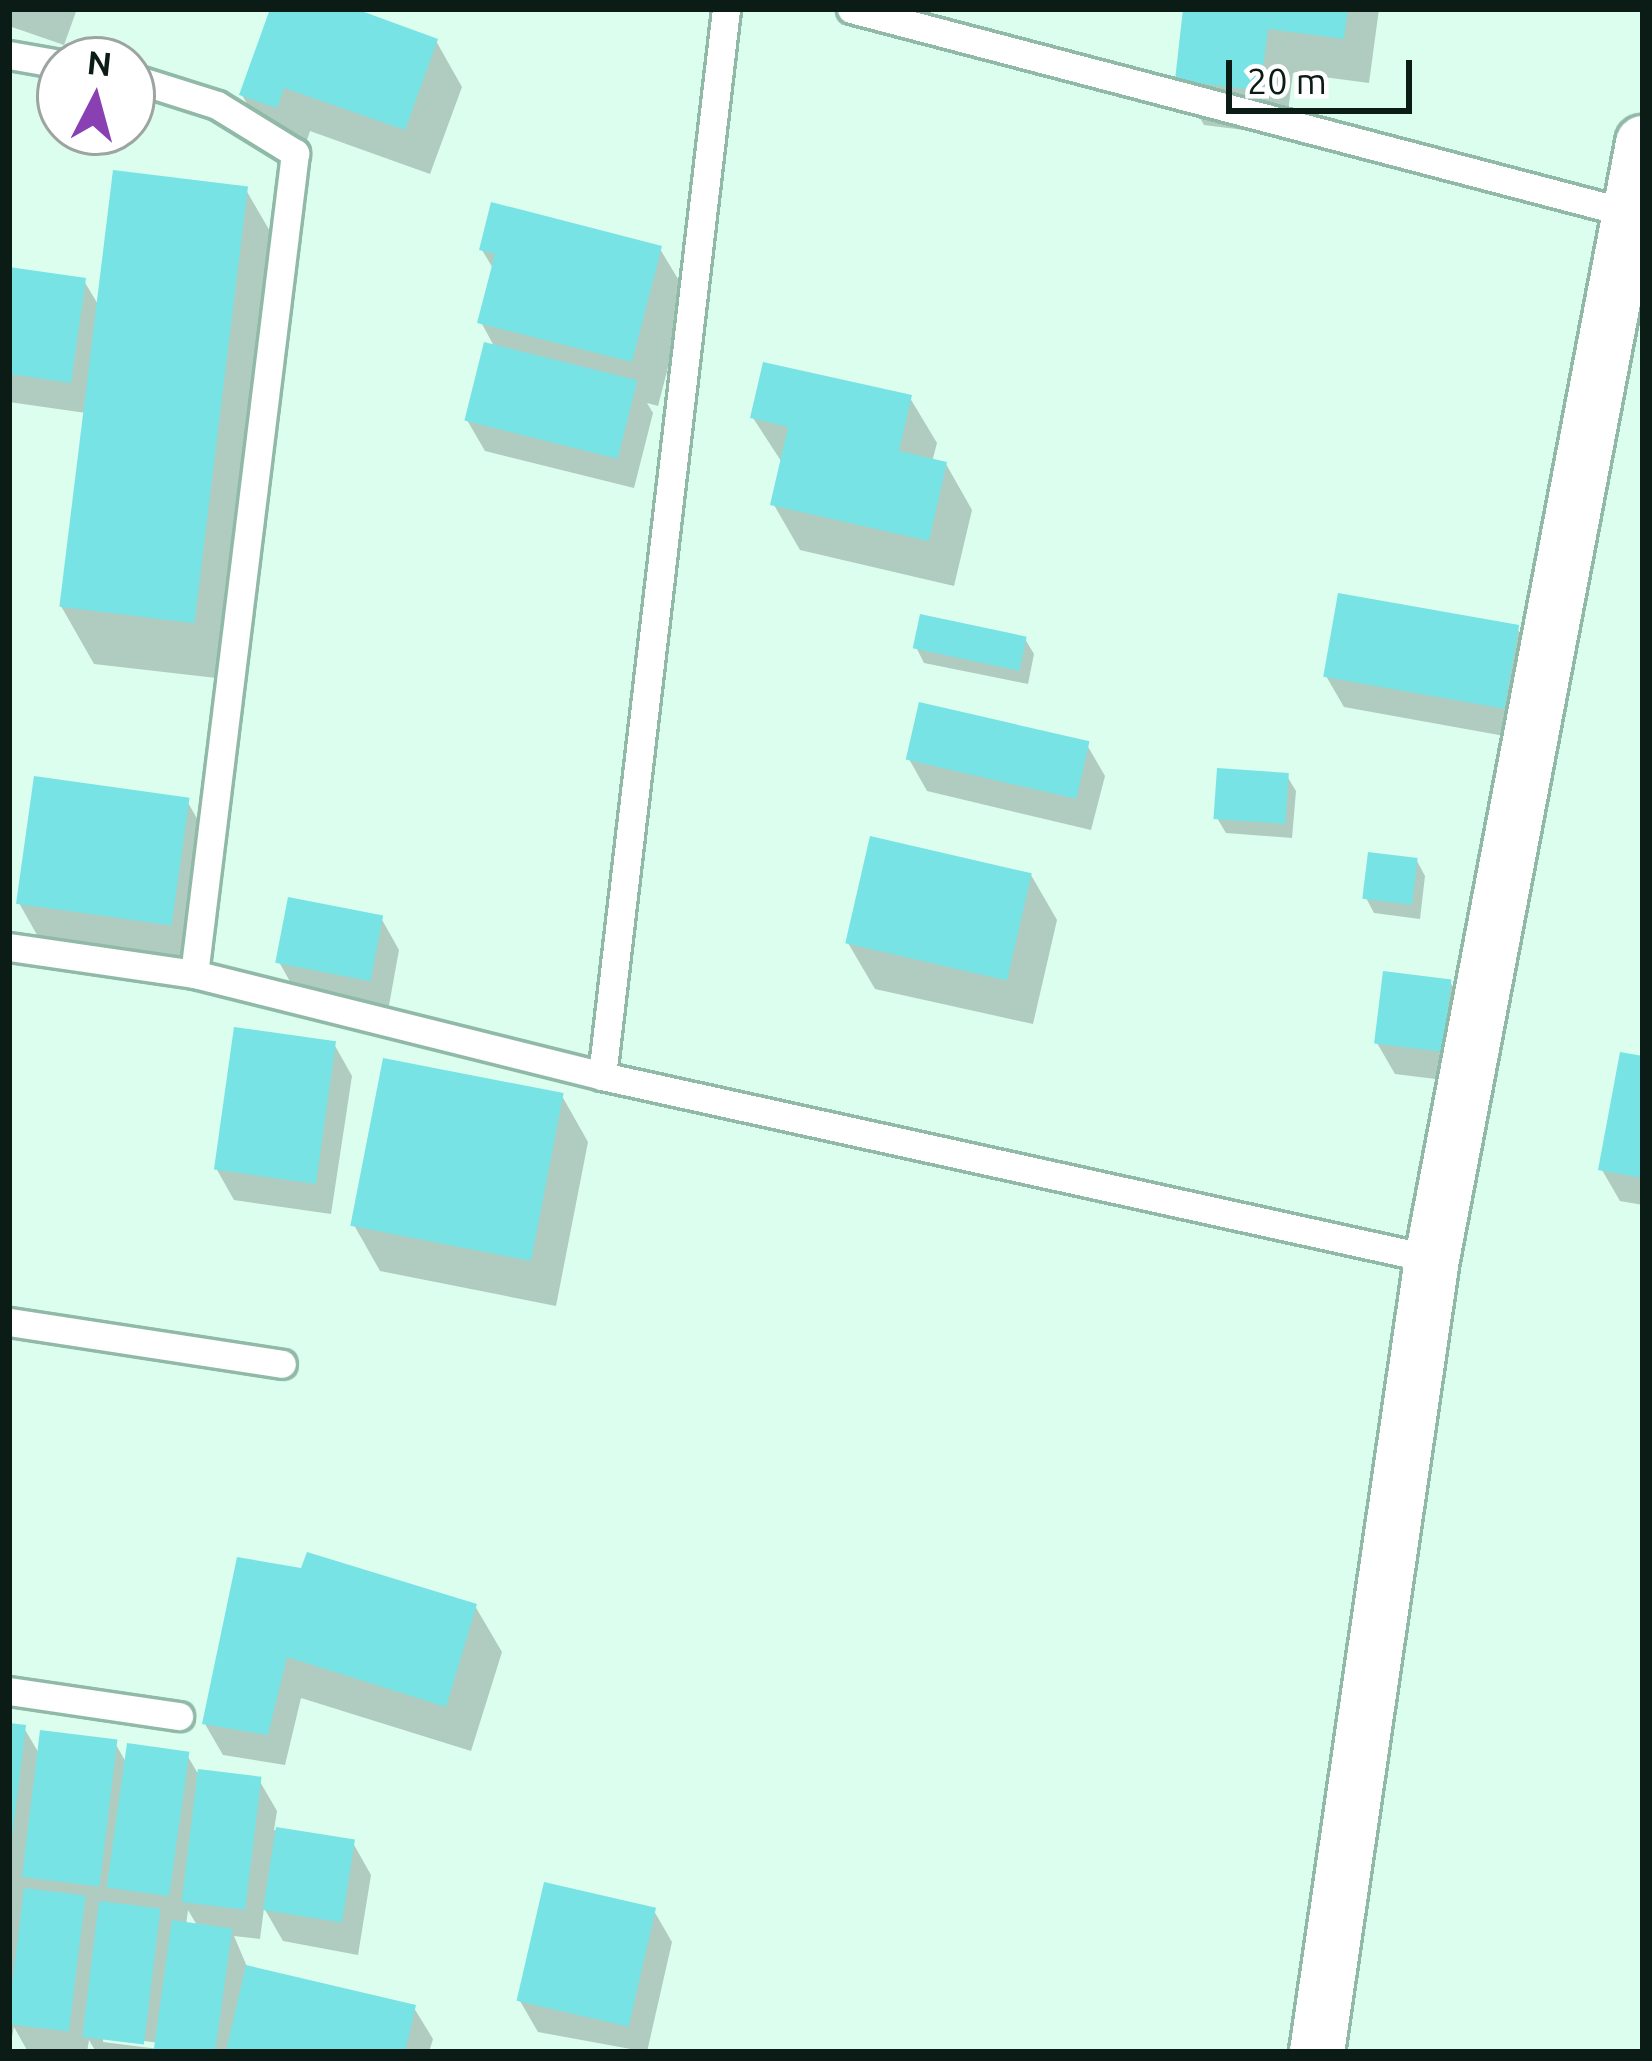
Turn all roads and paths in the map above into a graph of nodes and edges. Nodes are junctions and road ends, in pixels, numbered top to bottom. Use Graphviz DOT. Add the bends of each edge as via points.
graph roads {
  1 [pos="726,9"];
  2 [pos="851,9"];
  3 [pos="156,86"];
  4 [pos="1643,143"];
  5 [pos="1625,212"];
  6 [pos="9,946"];
  7 [pos="194,974"];
  8 [pos="602,1076"];
  9 [pos="1432,1259"];
  10 [pos="9,1322"];
  11 [pos="282,1364"];
  12 [pos="9,1690"];
  13 [pos="179,1716"];
  14 [pos="1318,2052"];
  1 -- 8 [label="lane"];
  2 -- 5 [label="lane"];
  3 -- 7 [label="lane" via="217,105 295,153"];
  4 -- 5 [label="street"];
  5 -- 9 [label="street"];
  6 -- 7 [label="lane"];
  7 -- 8 [label="lane"];
  8 -- 9 [label="lane"];
  9 -- 14 [label="street"];
  10 -- 11 [label="lane"];
  12 -- 13 [label="lane"];
}
